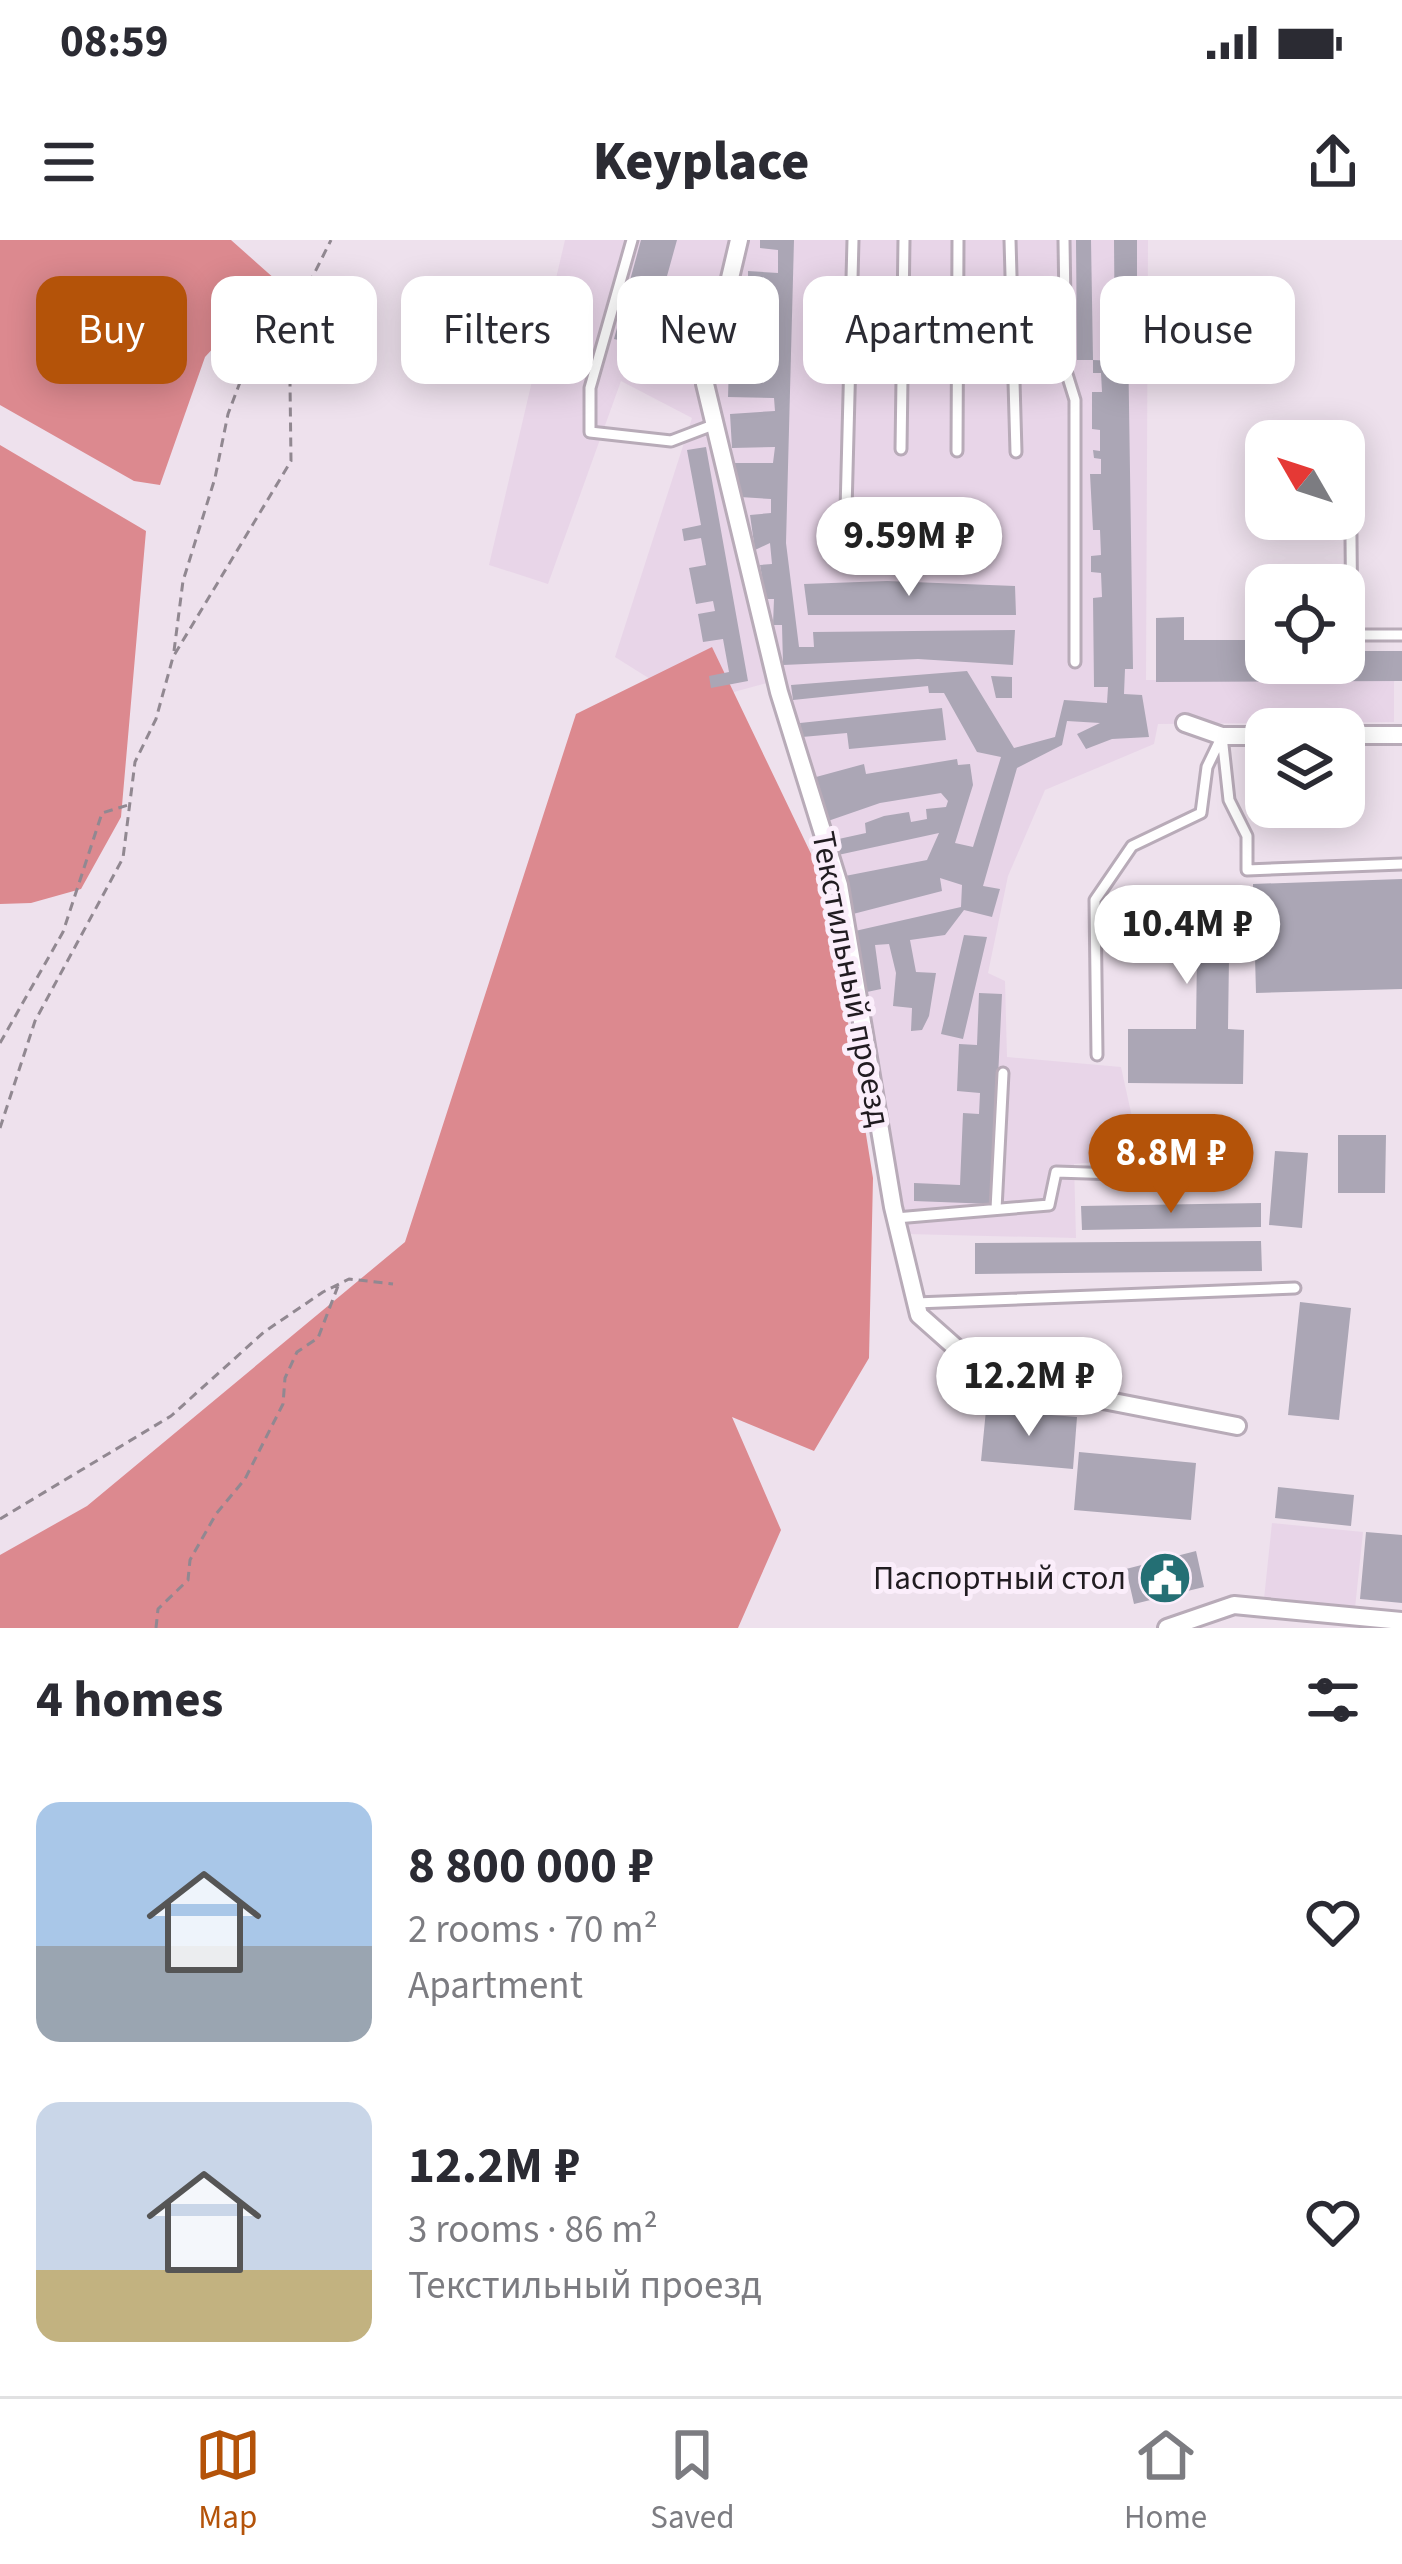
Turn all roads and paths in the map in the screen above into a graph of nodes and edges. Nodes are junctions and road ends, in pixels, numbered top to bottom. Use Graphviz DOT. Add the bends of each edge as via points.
graph roads {
  1 [pos="331,240"];
  2 [pos="632,240"];
  3 [pos="739,240"];
  4 [pos="853,240"];
  5 [pos="904,240"];
  6 [pos="958,240"];
  7 [pos="1010,240"];
  8 [pos="1064,240"];
  9 [pos="313,276"];
  10 [pos="239,384"];
  11 [pos="290,384"];
  12 [pos="713,425"];
  13 [pos="901,449"];
  14 [pos="957,452"];
  15 [pos="1016,452"];
  16 [pos="847,511"];
  17 [pos="1365,635"];
  18 [pos="1402,635"];
  19 [pos="173,657"];
  20 [pos="1075,662"];
  21 [pos="1185,723"];
  22 [pos="1365,735"];
  23 [pos="1402,735"];
  24 [pos="1222,736"];
  25 [pos="1245,736"];
  26 [pos="130,804"];
  27 [pos="1402,864"];
  28 [pos="0,1043"];
  29 [pos="1097,1055"];
  30 [pos="1003,1073"];
  31 [pos="0,1128"];
  32 [pos="1210,1177"];
  33 [pos="996,1209"];
  34 [pos="896,1218"];
  35 [pos="393,1284"];
  36 [pos="339,1285"];
  37 [pos="1295,1288"];
  38 [pos="916,1303"];
  39 [pos="1238,1426"];
  40 [pos="0,1519"];
  41 [pos="1402,1621"];
  42 [pos="1333,1622"];
  43 [pos="156,1628"];
  44 [pos="1167,1628"];
  1 -- 9 [label="path"];
  2 -- 12 [label="lane" via="590,388 590,432 671,441"];
  3 -- 12 [label="street, Текстильный проезд" via="704,384"];
  4 -- 16 [label="lane"];
  5 -- 13 [label="lane"];
  6 -- 14 [label="lane"];
  7 -- 15 [label="lane"];
  8 -- 20 [label="lane" via="1066,371 1075,400"];
  10 -- 19 [label="path" via="183,581"];
  11 -- 19 [label="path" via="291,461"];
  12 -- 34 [label="street, Текстильный проезд" via="779,692 839,885"];
  17 -- 18 [label="lane"];
  19 -- 26 [label="path" via="135,762"];
  21 -- 24 [label="street"];
  22 -- 23 [label="street"];
  24 -- 25 [label="street"];
  24 -- 27 [label="lane" via="1229,800 1247,836 1247,869"];
  24 -- 29 [label="lane" via="1207,767 1202,813 1132,846 1095,900"];
  26 -- 28 [label="path" via="102,813 63,932"];
  26 -- 31 [label="path" via="123,858 34,1022"];
  30 -- 33 [label="lane"];
  32 -- 33 [label="lane" via="1056,1172 1048,1205"];
  33 -- 34 [label="lane"];
  34 -- 38 [label="street, Текстильный проезд"];
  35 -- 36 [label="path"];
  36 -- 40 [label="path" via="263,1332 156,1426"];
  36 -- 43 [label="path" via="319,1338 297,1352 284,1404 245,1479 216,1514 188,1580 158,1609"];
  37 -- 38 [label="lane"];
  38 -- 39 [label="street, Текстильный проезд" via="919,1315 990,1378"];
  41 -- 42 [label="street"];
  42 -- 44 [label="street" via="1234,1605"];
}
